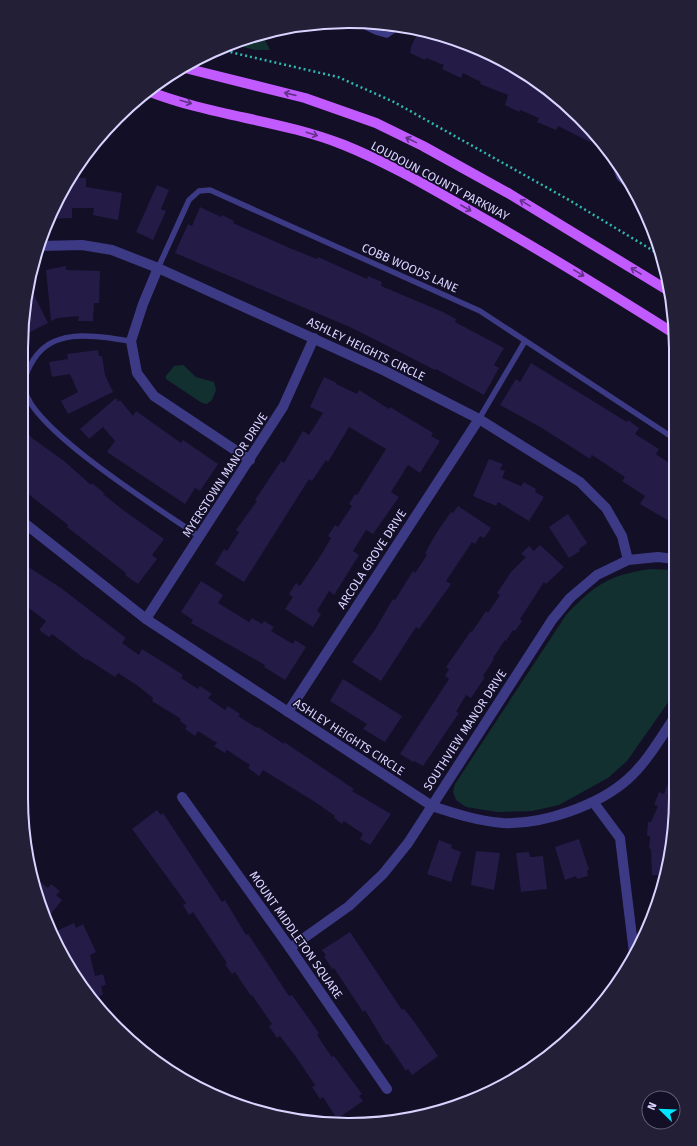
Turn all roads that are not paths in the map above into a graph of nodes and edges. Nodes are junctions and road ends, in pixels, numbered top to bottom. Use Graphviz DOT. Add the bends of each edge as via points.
graph roads {
  1 [pos="370,29"];
  2 [pos="392,31"];
  3 [pos="191,69"];
  4 [pos="154,93"];
  5 [pos="45,246"];
  6 [pos="158,268"];
  7 [pos="663,287"];
  8 [pos="668,330"];
  9 [pos="314,338"];
  10 [pos="131,341"];
  11 [pos="525,341"];
  12 [pos="28,368"];
  13 [pos="28,397"];
  14 [pos="479,419"];
  15 [pos="669,434"];
  16 [pos="250,460"];
  17 [pos="28,526"];
  18 [pos="200,537"];
  19 [pos="669,558"];
  20 [pos="628,560"];
  21 [pos="146,619"];
  22 [pos="288,712"];
  23 [pos="669,725"];
  24 [pos="182,797"];
  25 [pos="594,803"];
  26 [pos="432,806"];
  27 [pos="633,945"];
  28 [pos="290,948"];
  29 [pos="387,1089"];
  1 -- 2 [label="lane" via="387,34"];
  7 -- 3 [label="main road, LOUDOUN COUNTY PARKWAY, one-way" via="508,193 376,123 305,98"];
  4 -- 8 [label="main road, LOUDOUN COUNTY PARKWAY, one-way" via="319,136 392,167 578,272"];
  5 -- 6 [label="street, ASHLEY HEIGHTS CIRCLE" via="82,245 112,250"];
  6 -- 9 [label="street, ASHLEY HEIGHTS CIRCLE"];
  6 -- 10 [label="street"];
  6 -- 11 [label="lane, COBB WOODS LANE" via="189,200 199,191 210,190 480,311"];
  9 -- 14 [label="street, ASHLEY HEIGHTS CIRCLE"];
  9 -- 16 [label="street, MYERSTOWN MANOR DRIVE" via="283,407"];
  10 -- 12 [label="lane" via="88,336 61,338 40,349"];
  10 -- 16 [label="street" via="137,373 154,396"];
  11 -- 14 [label="lane"];
  11 -- 15 [label="lane, COBB WOODS LANE"];
  13 -- 18 [label="lane" via="34,410 57,433 102,470"];
  14 -- 20 [label="street, ASHLEY HEIGHTS CIRCLE" via="580,482 606,508 622,536"];
  14 -- 22 [label="street, ARCOLA GROVE DRIVE"];
  16 -- 18 [label="street, MYERSTOWN MANOR DRIVE"];
  17 -- 21 [label="street, ASHLEY HEIGHTS CIRCLE"];
  18 -- 21 [label="street, MYERSTOWN MANOR DRIVE"];
  19 -- 20 [label="street, SOUTHVIEW MANOR DRIVE"];
  20 -- 26 [label="street, SOUTHVIEW MANOR DRIVE" via="597,575 570,598 552,620"];
  21 -- 22 [label="street, ASHLEY HEIGHTS CIRCLE"];
  22 -- 26 [label="street, ASHLEY HEIGHTS CIRCLE"];
  23 -- 25 [label="street, ASHLEY HEIGHTS CIRCLE" via="628,779"];
  24 -- 28 [label="street, MOUNT MIDDLETON SQUARE"];
  25 -- 26 [label="street, ASHLEY HEIGHTS CIRCLE" via="570,812 505,823 477,820"];
  25 -- 27 [label="street" via="620,838"];
  26 -- 28 [label="street, SOUTHVIEW MANOR DRIVE" via="384,874 349,906"];
  28 -- 29 [label="street, MOUNT MIDDLETON SQUARE"];
}
